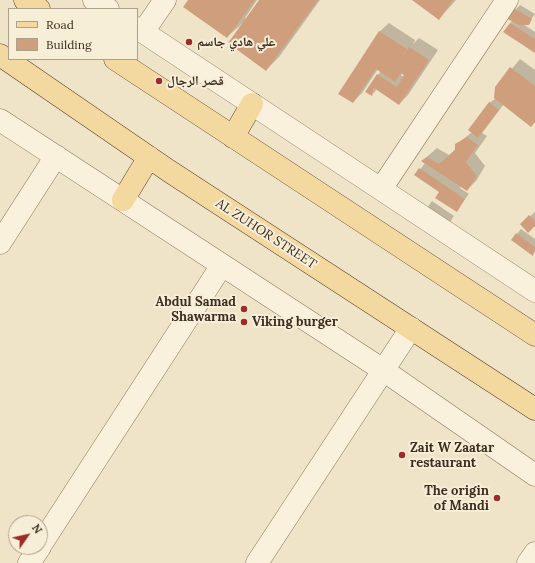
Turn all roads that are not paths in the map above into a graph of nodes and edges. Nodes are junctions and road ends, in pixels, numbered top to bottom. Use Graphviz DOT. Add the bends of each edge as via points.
graph roads {
  1 [pos="25,0"];
  2 [pos="94,0"];
  3 [pos="164,0"];
  4 [pos="506,0"];
  5 [pos="37,8"];
  6 [pos="106,8"];
  7 [pos="140,30"];
  8 [pos="0,55"];
  9 [pos="117,60"];
  10 [pos="252,104"];
  11 [pos="0,120"];
  12 [pos="233,137"];
  13 [pos="56,156"];
  14 [pos="149,158"];
  15 [pos="381,189"];
  16 [pos="123,200"];
  17 [pos="0,243"];
  18 [pos="222,265"];
  19 [pos="535,291"];
  20 [pos="411,328"];
  21 [pos="535,335"];
  22 [pos="383,370"];
  23 [pos="535,409"];
  24 [pos="535,475"];
  25 [pos="48,535"];
  26 [pos="535,553"];
  27 [pos="256,563"];
  28 [pos="528,563"];
  1 -- 5 [label="main road"];
  2 -- 6 [label="street"];
  3 -- 7 [label="street"];
  4 -- 15 [label="street"];
  7 -- 10 [label="street"];
  8 -- 14 [label="main road, AL ZUHOR STREET"];
  9 -- 12 [label="main road"];
  10 -- 12 [label="main road"];
  10 -- 15 [label="street"];
  11 -- 13 [label="street"];
  12 -- 21 [label="main road"];
  13 -- 16 [label="street"];
  13 -- 17 [label="street"];
  14 -- 16 [label="main road"];
  14 -- 20 [label="main road, AL ZUHOR STREET"];
  15 -- 19 [label="street"];
  16 -- 18 [label="street"];
  18 -- 22 [label="street"];
  18 -- 25 [label="street"];
  20 -- 22 [label="street"];
  20 -- 23 [label="main road, AL ZUHOR STREET"];
  22 -- 24 [label="street"];
  22 -- 27 [label="street"];
  26 -- 28 [label="street"];
}
